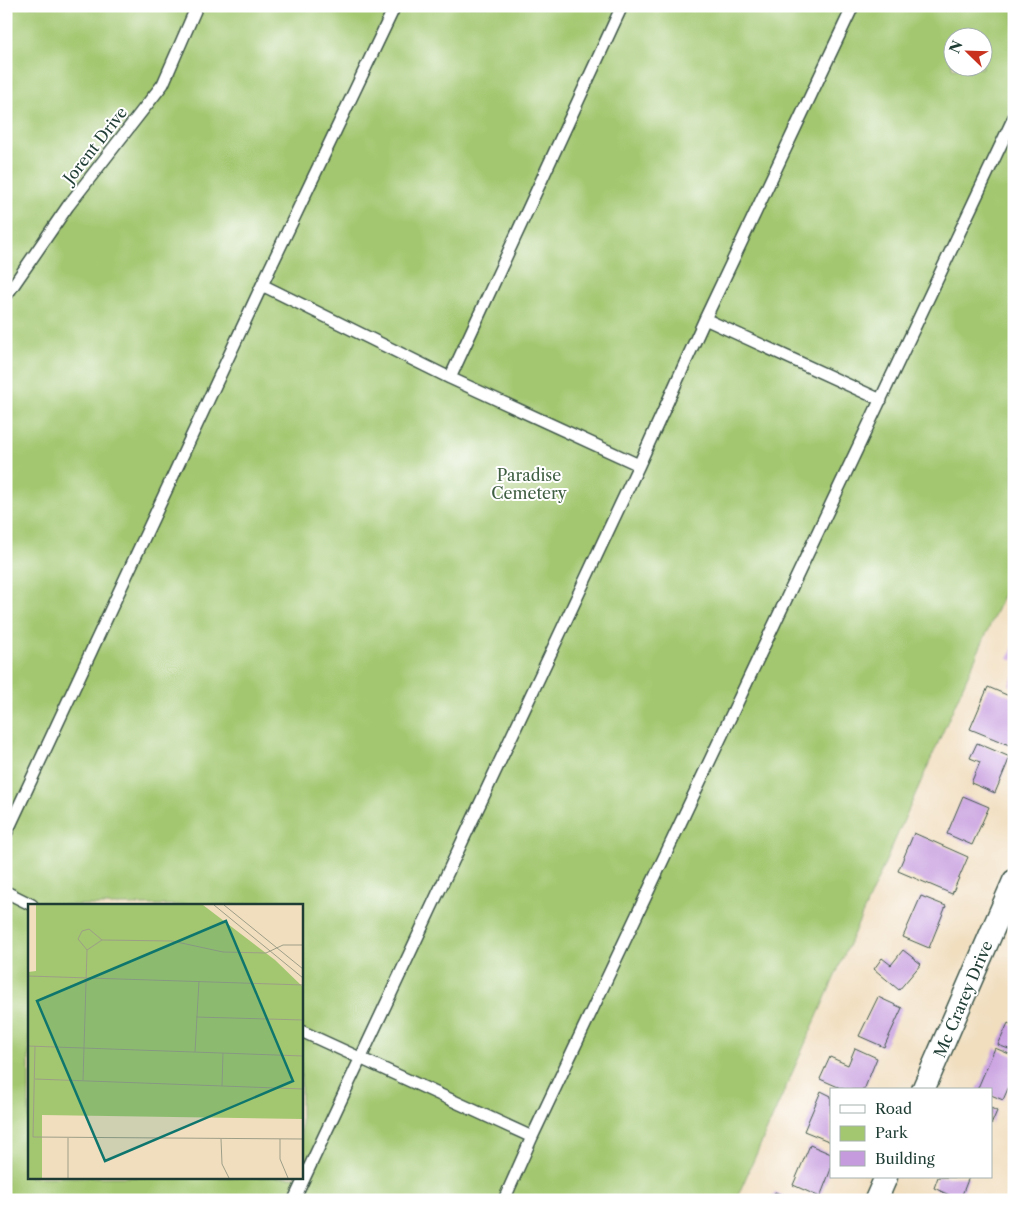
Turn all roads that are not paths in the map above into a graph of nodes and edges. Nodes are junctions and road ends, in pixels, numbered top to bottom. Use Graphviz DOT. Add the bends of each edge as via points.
graph roads {
  1 [pos="197,6"];
  2 [pos="395,6"];
  3 [pos="622,6"];
  4 [pos="853,6"];
  5 [pos="1014,117"];
  6 [pos="262,285"];
  7 [pos="6,296"];
  8 [pos="705,318"];
  9 [pos="450,378"];
  10 [pos="881,400"];
  11 [pos="639,465"];
  12 [pos="6,834"];
  13 [pos="1014,881"];
  14 [pos="6,892"];
  15 [pos="30,904"];
  16 [pos="302,1031"];
  17 [pos="360,1059"];
  18 [pos="924,1088"];
  19 [pos="532,1137"];
  20 [pos="886,1178"];
  21 [pos="294,1200"];
  22 [pos="504,1200"];
  23 [pos="876,1200"];
  1 -- 7 [label="lane, Jorent Drive" via="163,84 68,206"];
  2 -- 6 [label="lane"];
  3 -- 9 [label="lane"];
  4 -- 8 [label="lane"];
  5 -- 10 [label="lane"];
  6 -- 9 [label="lane"];
  6 -- 12 [label="lane"];
  8 -- 10 [label="lane"];
  8 -- 11 [label="lane"];
  9 -- 11 [label="lane"];
  10 -- 19 [label="lane"];
  11 -- 17 [label="lane"];
  13 -- 18 [label="street, Mc Crarey Drive"];
  14 -- 15 [label="lane"];
  16 -- 17 [label="lane"];
  17 -- 19 [label="lane"];
  17 -- 21 [label="lane"];
  19 -- 22 [label="lane"];
  20 -- 23 [label="street"];
}
